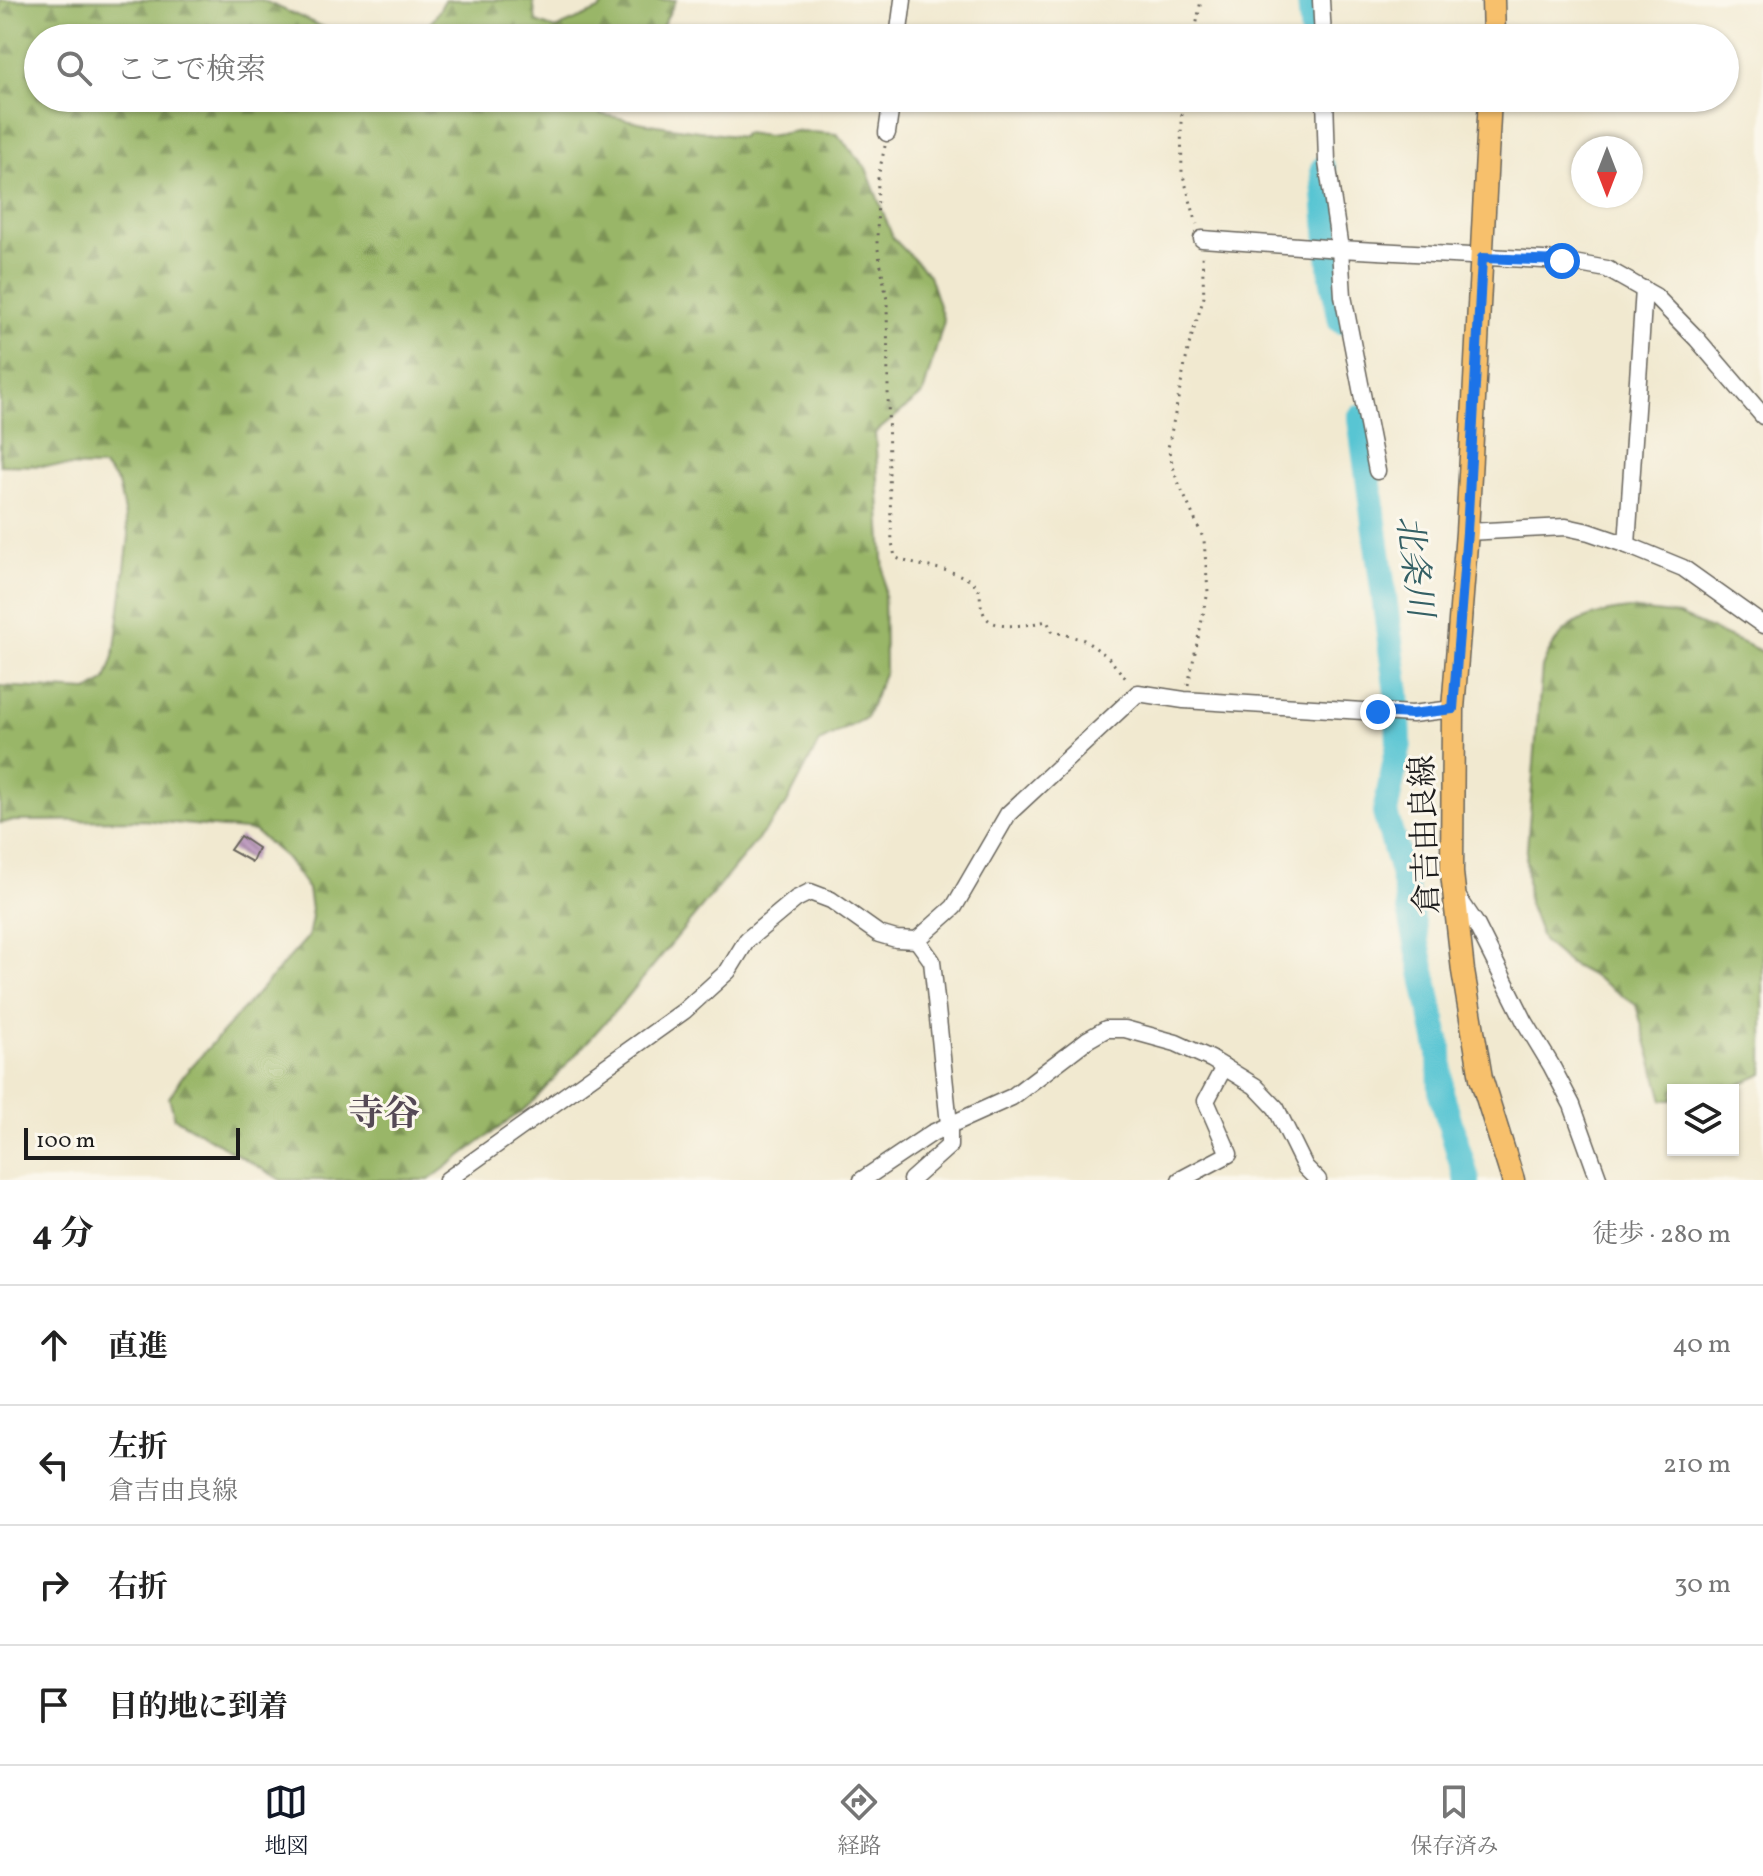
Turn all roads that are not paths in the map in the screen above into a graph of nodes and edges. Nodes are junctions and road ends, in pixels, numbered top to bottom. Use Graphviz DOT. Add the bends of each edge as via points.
graph roads {
  1 [pos="903,0"];
  2 [pos="1321,0"];
  3 [pos="1493,0"];
  4 [pos="900,24"];
  5 [pos="1322,24"];
  6 [pos="1494,24"];
  7 [pos="890,112"];
  8 [pos="1325,112"];
  9 [pos="1489,112"];
  10 [pos="887,133"];
  11 [pos="1202,239"];
  12 [pos="1340,249"];
  13 [pos="1482,258"];
  14 [pos="1644,289"];
  15 [pos="1763,416"];
  16 [pos="1377,471"];
  17 [pos="1467,532"];
  18 [pos="1627,545"];
  19 [pos="1763,625"];
  20 [pos="1453,709"];
  21 [pos="1454,892"];
  22 [pos="917,940"];
  23 [pos="1224,1067"];
  24 [pos="949,1124"];
  25 [pos="447,1180"];
  26 [pos="862,1180"];
  27 [pos="911,1180"];
  28 [pos="1180,1180"];
  29 [pos="1318,1180"];
  30 [pos="1513,1180"];
  31 [pos="1599,1180"];
  1 -- 4 [label="street"];
  2 -- 5 [label="street"];
  3 -- 6 [label="main road"];
  7 -- 10 [label="street"];
  8 -- 12 [label="street"];
  9 -- 13 [label="main road, 倉吉由良線"];
  11 -- 12 [label="street"];
  12 -- 13 [label="street"];
  12 -- 16 [label="street" via="1343,296"];
  13 -- 14 [label="street" via="1562,261 1607,269"];
  13 -- 17 [label="main road, 倉吉由良線"];
  14 -- 15 [label="street" via="1697,339"];
  14 -- 18 [label="street"];
  17 -- 18 [label="street" via="1566,527"];
  17 -- 20 [label="main road, 倉吉由良線"];
  18 -- 19 [label="street" via="1683,568"];
  20 -- 21 [label="main road, 倉吉由良線"];
  20 -- 22 [label="street" via="1412,714 1138,693 1008,814 954,907"];
  21 -- 30 [label="main road, 倉吉由良線" via="1481,1078"];
  21 -- 31 [label="street" via="1572,1105"];
  22 -- 24 [label="street" via="932,961"];
  22 -- 25 [label="street" via="879,934 831,900 810,892 796,899 747,940 728,971 684,1011"];
  23 -- 24 [label="street" via="1176,1043 1106,1029 1012,1097"];
  23 -- 28 [label="street" via="1206,1101 1229,1154"];
  23 -- 29 [label="street" via="1255,1086 1276,1108 1305,1167"];
  24 -- 26 [label="street"];
  24 -- 27 [label="street" via="949,1146"];
}
